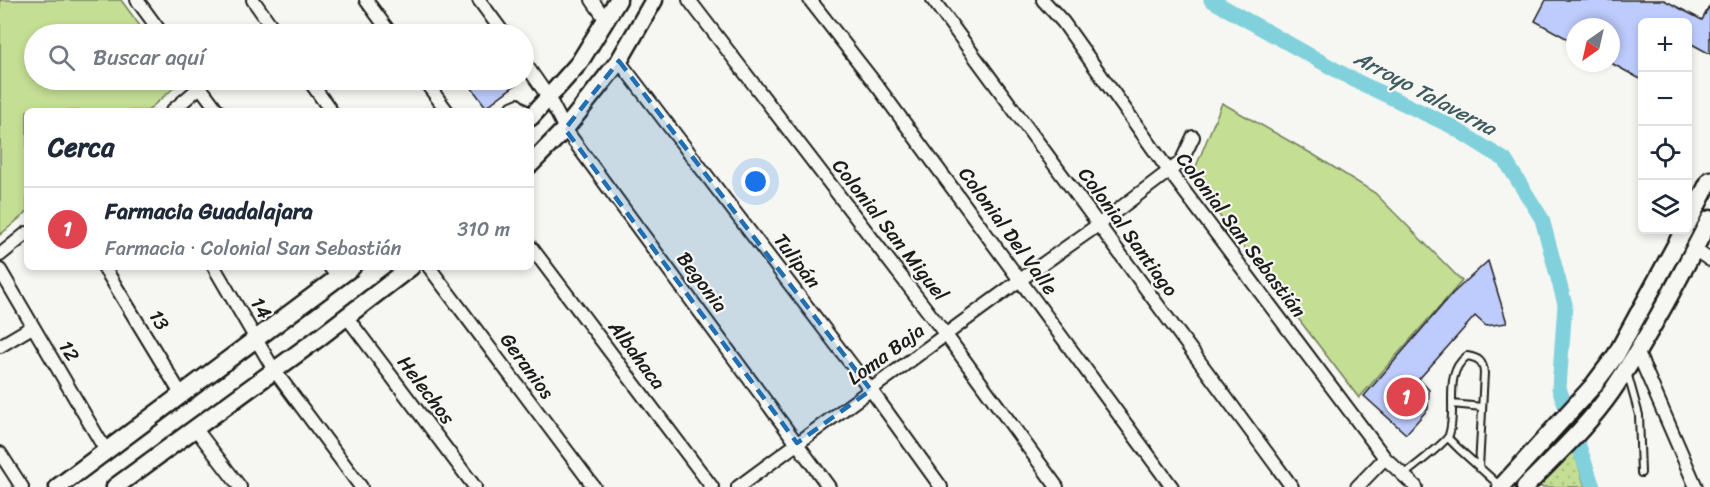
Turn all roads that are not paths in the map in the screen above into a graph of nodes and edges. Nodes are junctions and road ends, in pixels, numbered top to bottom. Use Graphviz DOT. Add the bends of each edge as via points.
graph roads {
  1 [pos="137,0"];
  2 [pos="252,0"];
  3 [pos="366,0"];
  4 [pos="479,0"];
  5 [pos="592,0"];
  6 [pos="618,0"];
  7 [pos="654,0"];
  8 [pos="689,0"];
  9 [pos="810,0"];
  10 [pos="933,0"];
  11 [pos="1043,0"];
  12 [pos="606,21"];
  13 [pos="155,24"];
  14 [pos="270,24"];
  15 [pos="384,24"];
  16 [pos="497,24"];
  17 [pos="619,61"];
  18 [pos="534,76"];
  19 [pos="191,90"];
  20 [pos="202,90"];
  21 [pos="316,90"];
  22 [pos="431,90"];
  23 [pos="549,98"];
  24 [pos="175,108"];
  25 [pos="216,108"];
  26 [pos="329,108"];
  27 [pos="445,108"];
  28 [pos="509,108"];
  29 [pos="524,108"];
  30 [pos="534,111"];
  31 [pos="565,129"];
  32 [pos="1193,137"];
  33 [pos="534,161"];
  34 [pos="1169,171"];
  35 [pos="1710,180"];
  36 [pos="1692,216"];
  37 [pos="1710,219"];
  38 [pos="1098,225"];
  39 [pos="1682,234"];
  40 [pos="24,235"];
  41 [pos="1694,249"];
  42 [pos="534,251"];
  43 [pos="0,255"];
  44 [pos="1710,260"];
  45 [pos="0,270"];
  46 [pos="106,270"];
  47 [pos="216,270"];
  48 [pos="407,270"];
  49 [pos="431,270"];
  50 [pos="334,273"];
  51 [pos="1020,280"];
  52 [pos="346,316"];
  53 [pos="32,327"];
  54 [pos="946,334"];
  55 [pos="256,338"];
  56 [pos="0,346"];
  57 [pos="1637,351"];
  58 [pos="1626,369"];
  59 [pos="274,370"];
  60 [pos="871,390"];
  61 [pos="181,394"];
  62 [pos="1452,404"];
  63 [pos="1482,408"];
  64 [pos="195,428"];
  65 [pos="1448,438"];
  66 [pos="797,443"];
  67 [pos="105,451"];
  68 [pos="0,453"];
  69 [pos="1385,458"];
  70 [pos="1479,468"];
  71 [pos="1641,473"];
  72 [pos="1403,476"];
  73 [pos="122,485"];
  74 [pos="22,487"];
  75 [pos="58,487"];
  76 [pos="240,487"];
  77 [pos="361,487"];
  78 [pos="475,487"];
  79 [pos="594,487"];
  80 [pos="712,487"];
  81 [pos="738,487"];
  82 [pos="829,487"];
  83 [pos="941,487"];
  84 [pos="1057,487"];
  85 [pos="1172,487"];
  86 [pos="1292,487"];
  87 [pos="1357,487"];
  88 [pos="1416,487"];
  89 [pos="1501,487"];
  90 [pos="1525,487"];
  91 [pos="1696,487"];
  1 -- 13 [label="street"];
  2 -- 14 [label="street"];
  3 -- 15 [label="street"];
  4 -- 16 [label="street"];
  5 -- 12 [label="street"];
  6 -- 12 [label="street"];
  7 -- 17 [label="street"];
  8 -- 54 [label="street, Colonial San Miguel"];
  9 -- 51 [label="street, Colonial Del Valle"];
  10 -- 38 [label="street, Colonial Santiago"];
  11 -- 34 [label="street, Colonial San Sebastián"];
  12 -- 23 [label="street" via="579,63"];
  17 -- 31 [label="street"];
  17 -- 60 [label="street, Tulipán"];
  18 -- 23 [label="street, Begonia"];
  19 -- 24 [label="street"];
  20 -- 25 [label="street"];
  21 -- 26 [label="street"];
  22 -- 27 [label="street"];
  23 -- 30 [label="street"];
  23 -- 31 [label="street, Begonia"];
  28 -- 29 [label="lane" via="518,102"];
  31 -- 33 [label="street"];
  31 -- 66 [label="street, Begonia"];
  32 -- 34 [label="street, Loma Baja" via="1181,162"];
  34 -- 38 [label="street, Loma Baja"];
  34 -- 69 [label="street, Colonial San Sebastián"];
  35 -- 36 [label="street"];
  37 -- 41 [label="street"];
  38 -- 51 [label="street, Loma Baja"];
  38 -- 86 [label="street, Colonial Santiago"];
  39 -- 89 [label="street" via="1616,355"];
  40 -- 43 [label="street"];
  41 -- 44 [label="street"];
  41 -- 57 [label="street"];
  42 -- 80 [label="street, Albahaca"];
  45 -- 53 [label="street, 12"];
  46 -- 61 [label="street, 13"];
  47 -- 55 [label="street, 14"];
  48 -- 52 [label="street"];
  49 -- 79 [label="street, Geranios"];
  50 -- 55 [label="street"];
  51 -- 54 [label="street, Loma Baja"];
  51 -- 85 [label="street, Colonial Del Valle"];
  52 -- 59 [label="street"];
  52 -- 78 [label="street, Helechos"];
  53 -- 56 [label="street"];
  53 -- 67 [label="street, 12"];
  54 -- 60 [label="street, Loma Baja"];
  54 -- 84 [label="street, Colonial San Miguel"];
  55 -- 59 [label="street, 14"];
  55 -- 61 [label="street"];
  57 -- 58 [label="street"];
  57 -- 91 [label="street"];
  58 -- 71 [label="lane" via="1640,415"];
  58 -- 90 [label="street" via="1595,413"];
  59 -- 64 [label="street"];
  59 -- 77 [label="street, 14"];
  60 -- 66 [label="street, Loma Baja"];
  60 -- 83 [label="street, Tulipán"];
  61 -- 67 [label="street"];
  62 -- 63 [label="lane"];
  62 -- 63 [label="lane" via="1454,373 1467,356 1483,364"];
  62 -- 65 [label="lane"];
  63 -- 70 [label="lane"];
  64 -- 73 [label="street"];
  64 -- 76 [label="street"];
  65 -- 70 [label="lane"];
  65 -- 72 [label="lane"];
  66 -- 81 [label="street, Loma Baja"];
  66 -- 82 [label="street, Begonia"];
  67 -- 75 [label="street"];
  68 -- 74 [label="street"];
  69 -- 72 [label="street, Colonial San Sebastián"];
  69 -- 87 [label="street"];
  70 -- 89 [label="lane"];
  72 -- 88 [label="street, Colonial San Sebastián"];
}
